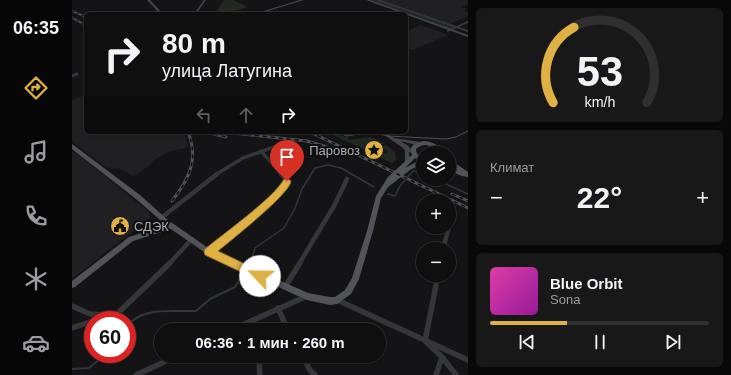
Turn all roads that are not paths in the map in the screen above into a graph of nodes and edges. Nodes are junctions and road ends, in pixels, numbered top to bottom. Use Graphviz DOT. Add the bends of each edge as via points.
graph roads {
  1 [pos="143,0"];
  2 [pos="148,0"];
  3 [pos="205,0"];
  4 [pos="209,0"];
  5 [pos="303,0"];
  6 [pos="362,0"];
  7 [pos="367,0"];
  8 [pos="378,0"];
  9 [pos="156,12"];
  10 [pos="160,12"];
  11 [pos="196,12"];
  12 [pos="200,12"];
  13 [pos="262,12"];
  14 [pos="395,12"];
  15 [pos="400,12"];
  16 [pos="408,15"];
  17 [pos="408,17"];
  18 [pos="468,22"];
  19 [pos="456,27"];
  20 [pos="449,30"];
  21 [pos="468,31"];
  22 [pos="468,37"];
  23 [pos="77,74"];
  24 [pos="72,76"];
  25 [pos="385,134"];
  26 [pos="391,138"];
  27 [pos="421,144"];
  28 [pos="72,146"];
  29 [pos="276,146"];
  30 [pos="404,146"];
  31 [pos="437,146"];
  32 [pos="72,151"];
  33 [pos="261,151"];
  34 [pos="81,152"];
  35 [pos="414,154"];
  36 [pos="407,161"];
  37 [pos="416,163"];
  38 [pos="456,166"];
  39 [pos="456,172"];
  40 [pos="467,175"];
  41 [pos="347,179"];
  42 [pos="386,185"];
  43 [pos="161,218"];
  44 [pos="171,226"];
  45 [pos="191,240"];
  46 [pos="209,252"];
  47 [pos="437,282"];
  48 [pos="72,285"];
  49 [pos="286,287"];
  50 [pos="307,296"];
  51 [pos="337,300"];
  52 [pos="72,306"];
  53 [pos="278,308"];
  54 [pos="84,311"];
  55 [pos="120,311"];
  56 [pos="247,323"];
  57 [pos="285,323"];
  58 [pos="84,324"];
  59 [pos="72,328"];
  60 [pos="425,341"];
  61 [pos="442,357"];
  62 [pos="468,360"];
  63 [pos="162,363"];
  64 [pos="259,363"];
  65 [pos="306,363"];
  66 [pos="136,375"];
  67 [pos="260,375"];
  68 [pos="316,375"];
  69 [pos="436,375"];
  70 [pos="456,375"];
  1 -- 9 [label="main road"];
  2 -- 10 [label="main road"];
  3 -- 11 [label="main road"];
  4 -- 12 [label="main road"];
  5 -- 13 [label="main road"];
  6 -- 14 [label="main road"];
  7 -- 15 [label="main road"];
  8 -- 19 [label="street"];
  16 -- 20 [label="main road"];
  17 -- 20 [label="main road"];
  18 -- 19 [label="street"];
  19 -- 20 [label="street"];
  19 -- 21 [label="street"];
  20 -- 22 [label="main road"];
  23 -- 24 [label="street"];
  25 -- 26 [label="main road"];
  26 -- 27 [label="main road"];
  26 -- 30 [label="main road"];
  27 -- 31 [label="main road"];
  27 -- 35 [label="main road" via="414,146"];
  28 -- 34 [label="main road"];
  29 -- 33 [label="street"];
  30 -- 35 [label="main road"];
  30 -- 36 [label="main road"];
  32 -- 34 [label="main road"];
  33 -- 43 [label="street" via="215,174"];
  33 -- 46 [label="street" via="285,178 287,184"];
  34 -- 43 [label="main road"];
  35 -- 36 [label="main road"];
  36 -- 42 [label="main road"];
  37 -- 42 [label="main road"];
  38 -- 40 [label="main road"];
  39 -- 40 [label="main road"];
  41 -- 49 [label="street"];
  42 -- 51 [label="main road" via="378,198 355,279 348,292"];
  43 -- 44 [label="main road"];
  44 -- 45 [label="main road"];
  44 -- 48 [label="main road" via="131,239"];
  45 -- 46 [label="main road"];
  45 -- 55 [label="street" via="164,270"];
  46 -- 49 [label="main road"];
  47 -- 60 [label="street"];
  49 -- 50 [label="main road"];
  50 -- 51 [label="main road"];
  50 -- 53 [label="street"];
  51 -- 60 [label="street"];
  52 -- 54 [label="street"];
  53 -- 56 [label="street"];
  53 -- 57 [label="street"];
  58 -- 59 [label="street"];
  60 -- 61 [label="street"];
  60 -- 62 [label="street"];
  61 -- 69 [label="street"];
  61 -- 70 [label="street"];
  63 -- 66 [label="street"];
  64 -- 67 [label="street"];
  65 -- 68 [label="street"];
}
